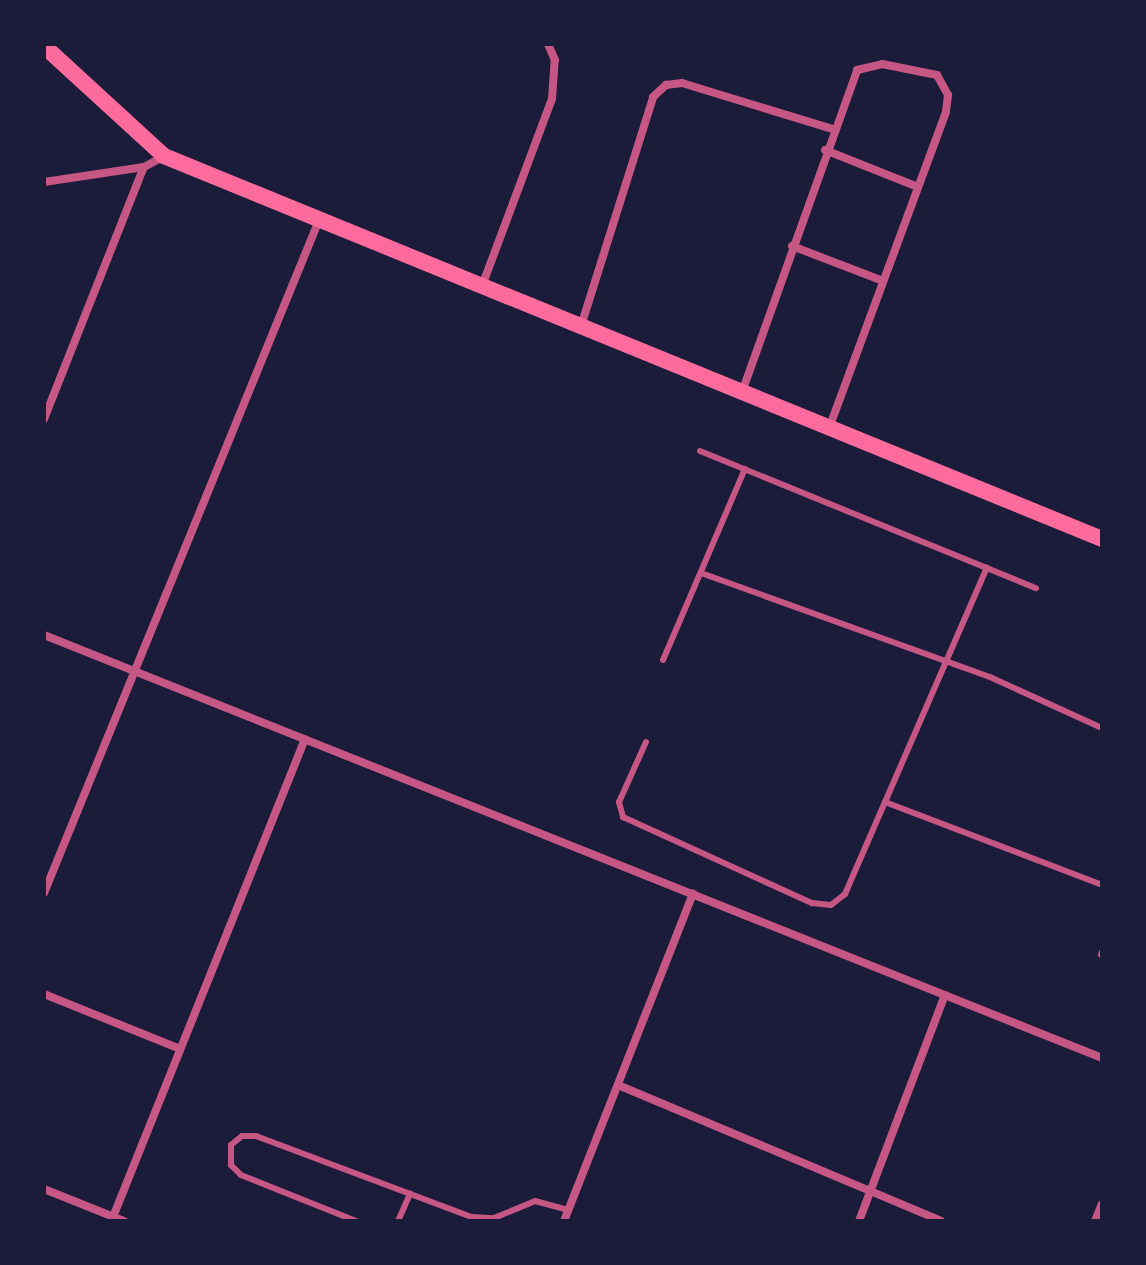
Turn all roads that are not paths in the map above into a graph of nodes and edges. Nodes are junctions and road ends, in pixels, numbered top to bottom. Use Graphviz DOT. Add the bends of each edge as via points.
graph roads {
  1 [pos="548,44"];
  2 [pos="44,46"];
  3 [pos="832,129"];
  4 [pos="825,150"];
  5 [pos="164,156"];
  6 [pos="144,167"];
  7 [pos="44,182"];
  8 [pos="918,187"];
  9 [pos="319,219"];
  10 [pos="792,246"];
  11 [pos="883,281"];
  12 [pos="482,286"];
  13 [pos="581,326"];
  14 [pos="742,392"];
  15 [pos="44,419"];
  16 [pos="829,428"];
  17 [pos="700,451"];
  18 [pos="745,469"];
  19 [pos="1102,539"];
  20 [pos="987,568"];
  21 [pos="701,573"];
  22 [pos="1036,588"];
  23 [pos="44,635"];
  24 [pos="663,660"];
  25 [pos="947,661"];
  26 [pos="135,671"];
  27 [pos="1102,728"];
  28 [pos="305,739"];
  29 [pos="646,742"];
  30 [pos="885,802"];
  31 [pos="1102,885"];
  32 [pos="44,893"];
  33 [pos="693,894"];
  34 [pos="44,994"];
  35 [pos="945,995"];
  36 [pos="180,1049"];
  37 [pos="1102,1058"];
  38 [pos="618,1085"];
  39 [pos="44,1189"];
  40 [pos="871,1192"];
  41 [pos="410,1194"];
  42 [pos="1102,1204"];
  43 [pos="569,1210"];
  44 [pos="113,1217"];
  45 [pos="124,1221"];
  46 [pos="356,1221"];
  47 [pos="398,1221"];
  48 [pos="564,1221"];
  49 [pos="859,1221"];
  50 [pos="941,1221"];
  51 [pos="1095,1221"];
  1 -- 12 [label="street" via="555,60 552,99"];
  2 -- 5 [label="main road"];
  3 -- 4 [label="street"];
  3 -- 8 [label="street" via="857,70 882,64 937,75 948,95 946,112"];
  3 -- 13 [label="street" via="682,83 666,85 653,97"];
  4 -- 8 [label="street"];
  4 -- 10 [label="street"];
  5 -- 6 [label="street"];
  5 -- 9 [label="main road"];
  6 -- 7 [label="street"];
  6 -- 15 [label="street"];
  8 -- 11 [label="street"];
  9 -- 12 [label="main road"];
  9 -- 26 [label="street"];
  10 -- 11 [label="street"];
  10 -- 14 [label="street"];
  11 -- 16 [label="street"];
  12 -- 13 [label="main road"];
  13 -- 14 [label="main road"];
  14 -- 16 [label="main road"];
  16 -- 19 [label="main road"];
  17 -- 18 [label="lane"];
  18 -- 20 [label="lane"];
  18 -- 21 [label="lane"];
  20 -- 22 [label="lane"];
  20 -- 25 [label="lane"];
  21 -- 24 [label="lane"];
  21 -- 25 [label="lane"];
  23 -- 26 [label="street"];
  25 -- 27 [label="lane"];
  25 -- 30 [label="lane"];
  26 -- 28 [label="street"];
  26 -- 32 [label="street"];
  28 -- 33 [label="street"];
  28 -- 36 [label="street"];
  29 -- 30 [label="lane" via="619,802 623,817 818,905 831,905 845,894"];
  30 -- 31 [label="lane"];
  33 -- 35 [label="street"];
  33 -- 38 [label="street"];
  34 -- 36 [label="street"];
  35 -- 37 [label="street"];
  35 -- 40 [label="street"];
  36 -- 44 [label="street"];
  38 -- 40 [label="street"];
  38 -- 43 [label="street"];
  39 -- 44 [label="street"];
  40 -- 49 [label="street"];
  40 -- 50 [label="street"];
  41 -- 43 [label="lane" via="483,1219 535,1201"];
  41 -- 46 [label="lane" via="256,1136 242,1136 231,1145 229,1158 241,1175"];
  41 -- 47 [label="lane"];
  42 -- 51 [label="street"];
  43 -- 48 [label="street"];
  44 -- 45 [label="street"];
}
